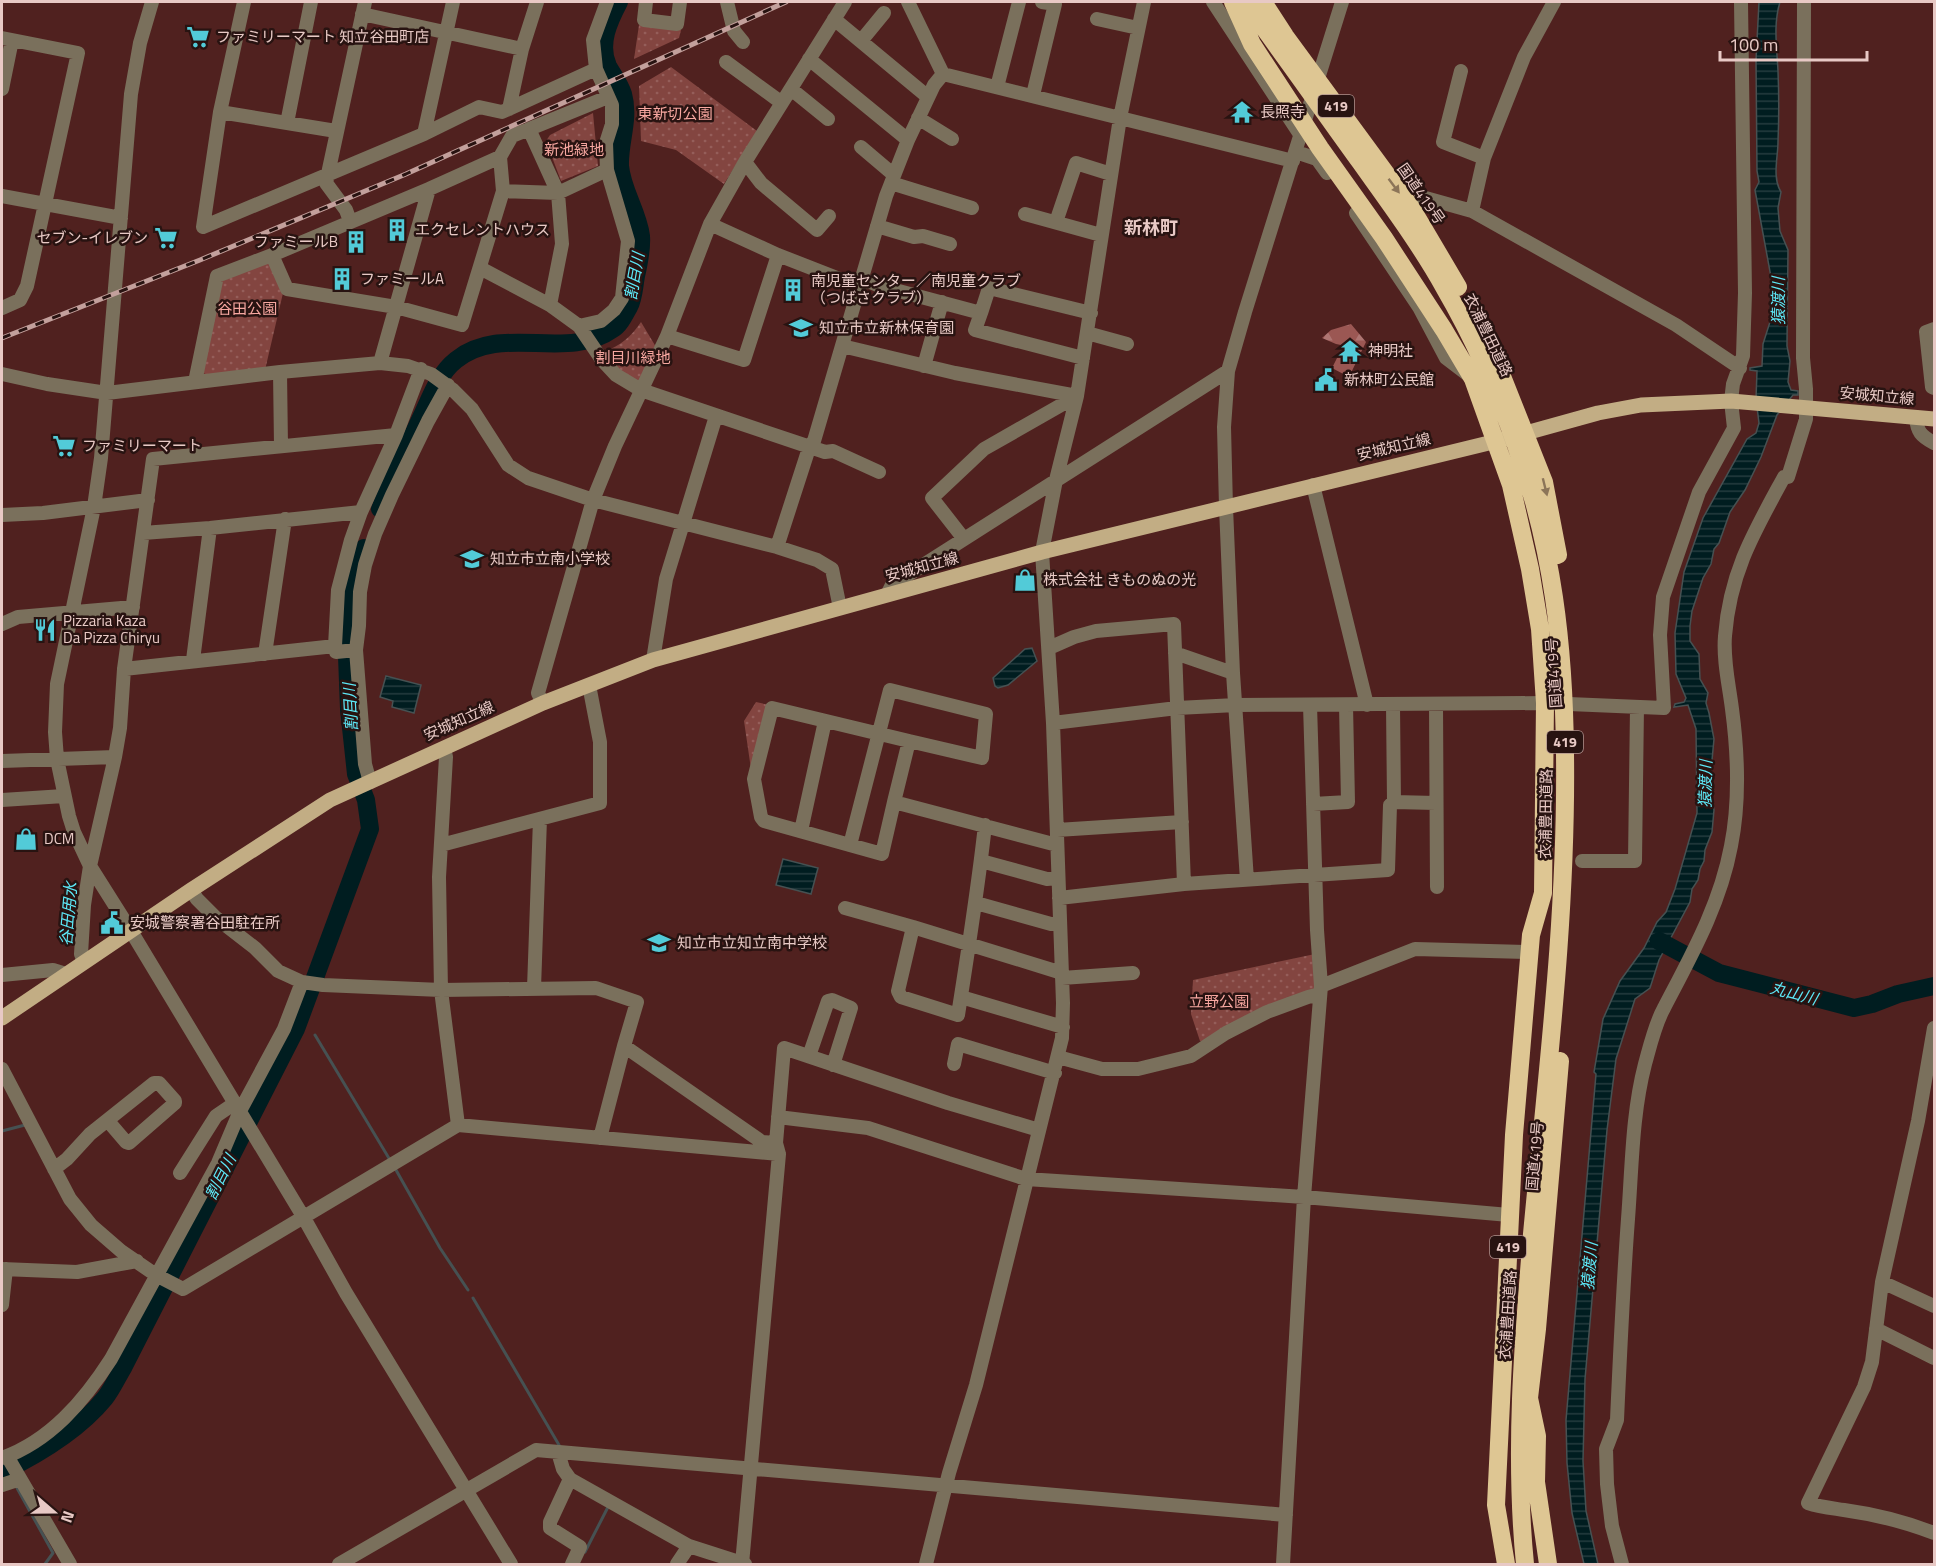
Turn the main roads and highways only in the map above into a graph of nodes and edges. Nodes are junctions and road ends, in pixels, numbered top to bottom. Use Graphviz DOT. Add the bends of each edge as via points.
graph roads {
  1 [pos="1263,2"];
  2 [pos="1238,3"];
  3 [pos="1935,418"];
  4 [pos="1526,432"];
  5 [pos="1497,441"];
  6 [pos="1533,958"];
  7 [pos="2,1018"];
  8 [pos="1513,1353"];
  9 [pos="1529,1398"];
  10 [pos="1506,1564"];
  11 [pos="1513,1564"];
  12 [pos="1525,1564"];
  13 [pos="1540,1564"];
  14 [pos="1548,1564"];
  1 -- 4 [label="highway, 国道419号 / 419, one-way" via="1412,209 1490,346"];
  2 -- 5 [label="highway, 国道419号 / 419" via="1252,44 1384,238 1473,379"];
  2 -- 8 [label="highway, 衣浦豊田道路 / 419" via="1384,217 1475,364 1511,456 1535,539 1551,637 1557,712 1556,847 1550,954"];
  2 -- 12 [label="highway, 衣浦豊田道路 / 419" via="1408,230 1442,283 1469,332 1517,446 1550,565 1559,625 1566,809 1563,895 1523,1340 1519,1467"];
  3 -- 4 [label="main road, 安城知立線" via="1734,402 1682,402 1598,413"];
  4 -- 5 [label="main road, 安城知立線"];
  4 -- 9 [label="highway, 国道419号 / 419, one-way" via="1544,483 1568,615 1577,833 1551,1175"];
  5 -- 6 [label="highway, 国道419号 / 419" via="1511,485 1540,629 1545,703 1543,893 1531,935"];
  5 -- 7 [label="main road, 安城知立線" via="1042,552 653,660 543,703 330,800"];
  6 -- 8 [label="highway, 衣浦豊田道路 / 419" via="1511,1287"];
  6 -- 10 [label="highway, 国道419号 / 419" via="1514,1135 1496,1505"];
  8 -- 11 [label="highway, 衣浦豊田道路 / 419" via="1506,1486"];
  9 -- 13 [label="highway, 419" via="1531,1506"];
  9 -- 14 [label="highway, 国道419号 / 419" via="1537,1436 1536,1482"];
}
